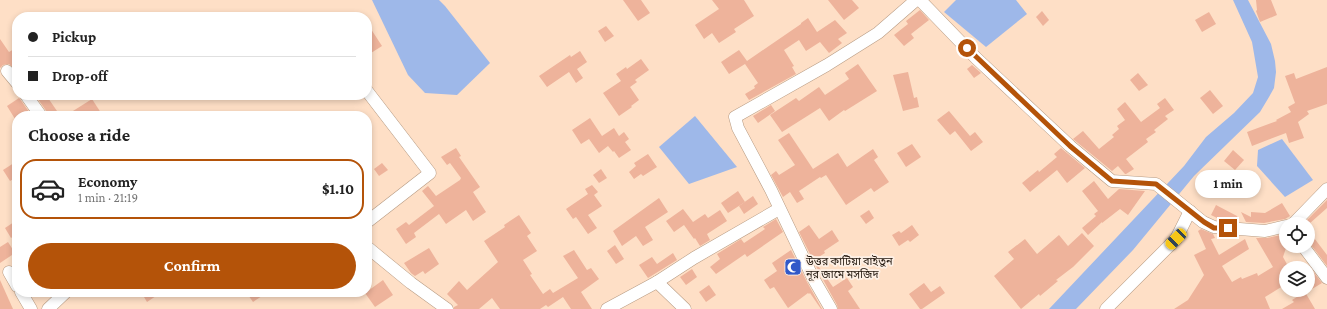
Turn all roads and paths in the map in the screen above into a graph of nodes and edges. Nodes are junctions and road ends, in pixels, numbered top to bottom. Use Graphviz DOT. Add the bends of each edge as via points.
graph roads {
  1 [pos="916,0"];
  2 [pos="920,0"];
  3 [pos="7,71"];
  4 [pos="12,77"];
  5 [pos="372,98"];
  6 [pos="30,100"];
  7 [pos="37,111"];
  8 [pos="1327,189"];
  9 [pos="780,209"];
  10 [pos="1190,211"];
  11 [pos="1299,217"];
  12 [pos="372,218"];
  13 [pos="1279,228"];
  14 [pos="372,251"];
  15 [pos="1308,253"];
  16 [pos="9,272"];
  17 [pos="12,277"];
  18 [pos="1327,278"];
  19 [pos="657,282"];
  20 [pos="24,297"];
  21 [pos="61,297"];
  22 [pos="31,309"];
  23 [pos="48,309"];
  24 [pos="447,309"];
  25 [pos="607,309"];
  26 [pos="685,309"];
  27 [pos="831,309"];
  28 [pos="1106,309"];
  1 -- 9 [label="street" via="878,33 735,117 738,128"];
  2 -- 10 [label="street" via="987,68 1070,146 1112,181 1156,184"];
  3 -- 4 [label="street"];
  5 -- 12 [label="street" via="430,173"];
  6 -- 7 [label="street"];
  8 -- 11 [label="street"];
  9 -- 19 [label="street"];
  9 -- 27 [label="street"];
  10 -- 13 [label="street" via="1214,228 1265,231"];
  10 -- 28 [label="street" via="1176,239"];
  14 -- 24 [label="street"];
  15 -- 18 [label="street"];
  16 -- 17 [label="street"];
  19 -- 25 [label="street"];
  19 -- 26 [label="street"];
  20 -- 22 [label="street"];
  21 -- 23 [label="street"];
}
